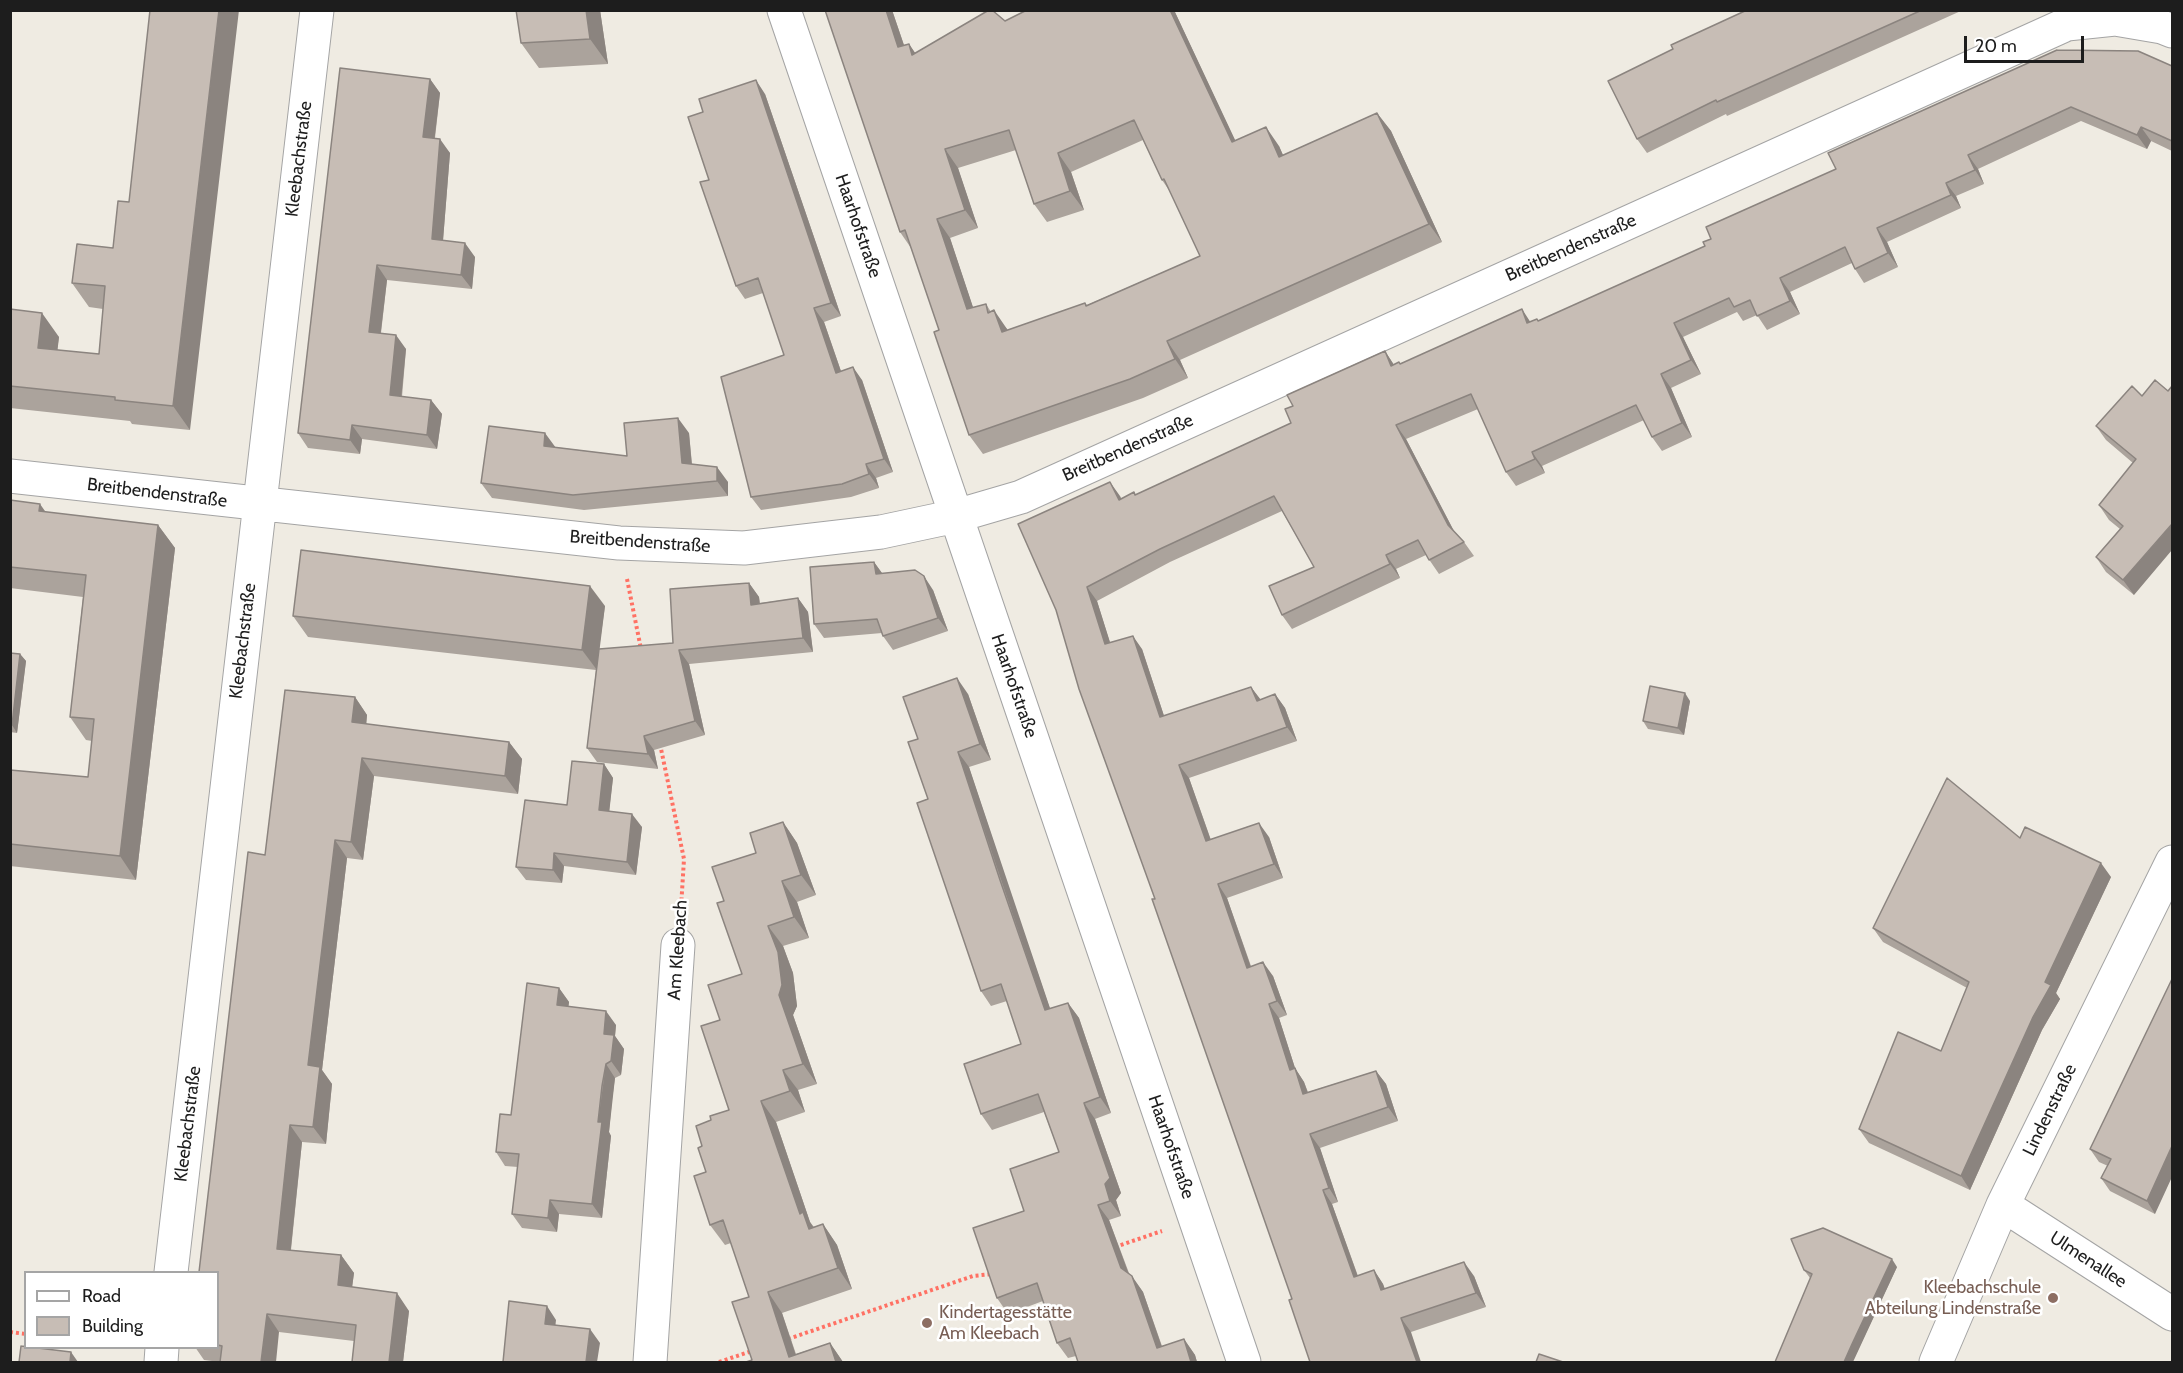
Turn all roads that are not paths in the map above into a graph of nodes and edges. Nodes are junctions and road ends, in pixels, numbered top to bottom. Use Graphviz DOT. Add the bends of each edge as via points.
graph roads {
  1 [pos="317,10"];
  2 [pos="784,10"];
  3 [pos="2172,31"];
  4 [pos="10,476"];
  5 [pos="259,505"];
  6 [pos="956,516"];
  7 [pos="2172,862"];
  8 [pos="678,945"];
  9 [pos="2003,1205"];
  10 [pos="171,1271"];
  11 [pos="2172,1314"];
  12 [pos="650,1362"];
  13 [pos="1244,1362"];
  14 [pos="1936,1362"];
  1 -- 5 [label="street, Kleebachstraße"];
  2 -- 6 [label="street, Haarhofstraße"];
  3 -- 6 [label="street, Breitbendenstraße" via="2115,19 2067,24 1021,497"];
  4 -- 5 [label="street, Breitbendenstraße"];
  5 -- 6 [label="street, Breitbendenstraße" via="619,543 744,548 881,532"];
  5 -- 10 [label="street, Kleebachstraße"];
  6 -- 13 [label="street, Haarhofstraße"];
  7 -- 9 [label="street, Lindenstraße"];
  8 -- 12 [label="street, Am Kleebach"];
  9 -- 11 [label="street, Ulmenallee"];
  9 -- 14 [label="street, Lindenstraße"];
}
